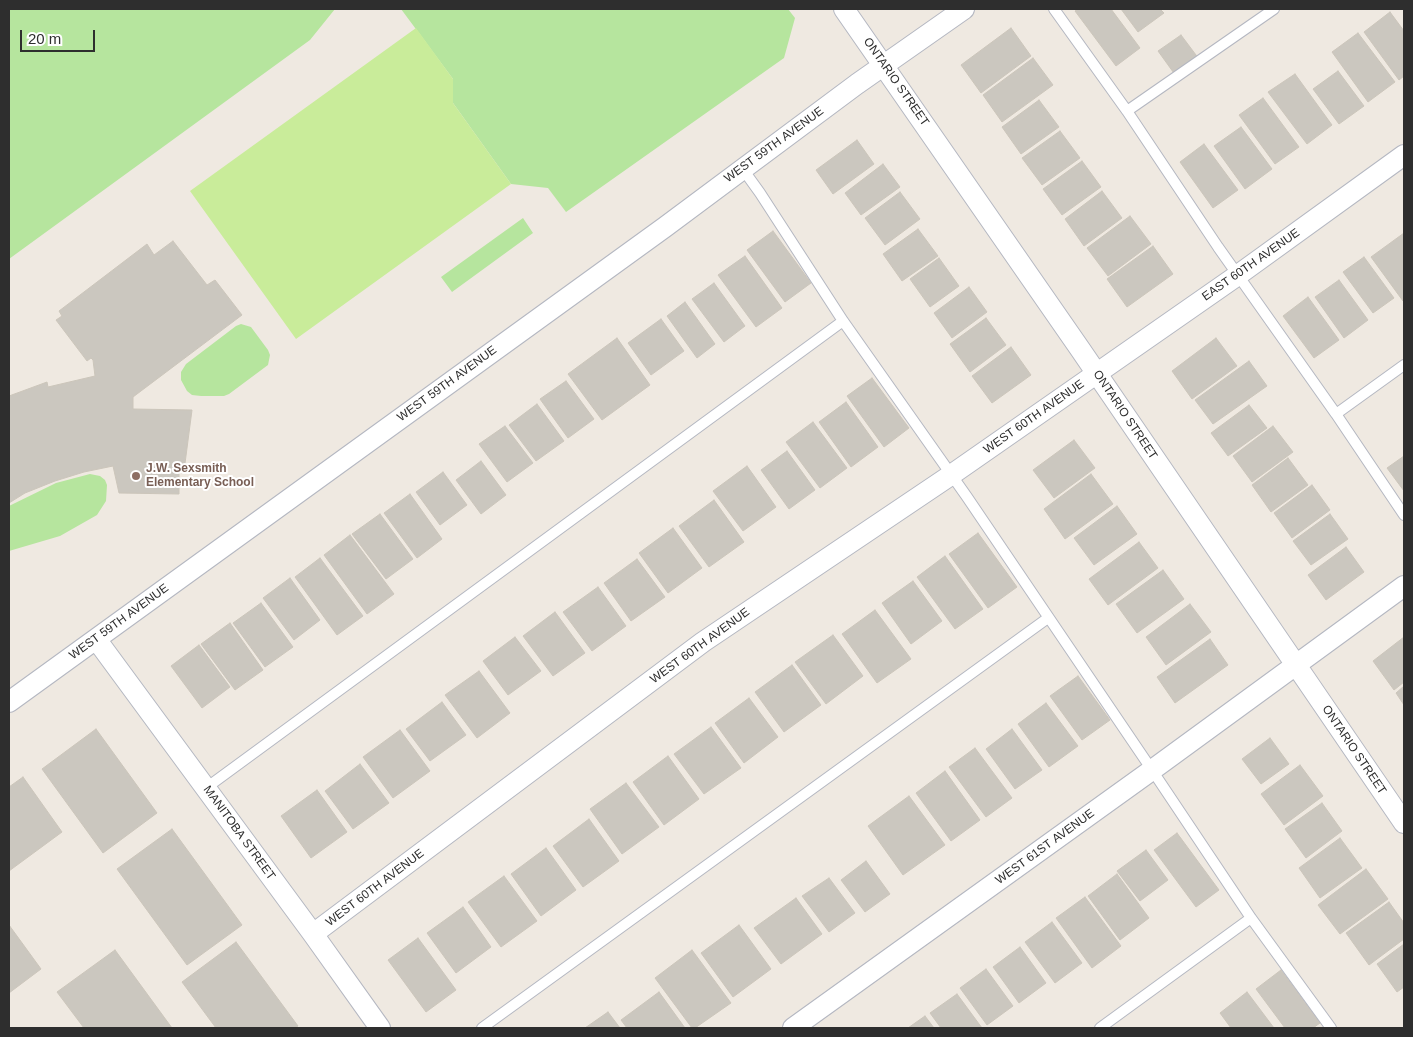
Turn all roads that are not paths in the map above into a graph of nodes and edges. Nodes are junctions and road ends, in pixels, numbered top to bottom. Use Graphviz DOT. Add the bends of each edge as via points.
graph roads {
  1 [pos="844,9"];
  2 [pos="964,9"];
  3 [pos="1054,9"];
  4 [pos="1274,9"];
  5 [pos="884,65"];
  6 [pos="1127,111"];
  7 [pos="1404,155"];
  8 [pos="742,168"];
  9 [pos="1238,275"];
  10 [pos="843,321"];
  11 [pos="1404,365"];
  12 [pos="1097,373"];
  13 [pos="1336,414"];
  14 [pos="951,475"];
  15 [pos="1404,515"];
  16 [pos="1404,586"];
  17 [pos="1048,618"];
  18 [pos="96,639"];
  19 [pos="1296,665"];
  20 [pos="9,702"];
  21 [pos="1152,770"];
  22 [pos="206,788"];
  23 [pos="1404,823"];
  24 [pos="1251,918"];
  25 [pos="313,934"];
  26 [pos="380,1028"];
  27 [pos="482,1028"];
  28 [pos="793,1028"];
  29 [pos="1100,1028"];
  30 [pos="1331,1028"];
  1 -- 5 [label="street, ONTARIO STREET"];
  2 -- 5 [label="street, WEST 59TH AVENUE"];
  3 -- 6 [label="lane"];
  4 -- 6 [label="lane"];
  5 -- 8 [label="street, WEST 59TH AVENUE"];
  5 -- 12 [label="street, ONTARIO STREET"];
  6 -- 9 [label="lane"];
  7 -- 9 [label="street, EAST 60TH AVENUE"];
  8 -- 10 [label="lane"];
  8 -- 18 [label="street, WEST 59TH AVENUE"];
  9 -- 12 [label="street, EAST 60TH AVENUE"];
  9 -- 13 [label="lane"];
  10 -- 14 [label="lane"];
  10 -- 22 [label="lane"];
  11 -- 13 [label="lane"];
  12 -- 14 [label="street, WEST 60TH AVENUE"];
  12 -- 19 [label="street, ONTARIO STREET"];
  13 -- 15 [label="lane"];
  14 -- 17 [label="lane"];
  14 -- 25 [label="street, WEST 60TH AVENUE" via="703,642"];
  16 -- 19 [label="street, WEST 61ST AVENUE"];
  17 -- 21 [label="lane"];
  17 -- 27 [label="lane"];
  18 -- 20 [label="street, WEST 59TH AVENUE"];
  18 -- 22 [label="street, MANITOBA STREET"];
  19 -- 21 [label="street, WEST 61ST AVENUE"];
  19 -- 23 [label="street, ONTARIO STREET"];
  21 -- 24 [label="lane"];
  21 -- 28 [label="street, WEST 61ST AVENUE"];
  22 -- 25 [label="street, MANITOBA STREET"];
  24 -- 29 [label="lane"];
  24 -- 30 [label="lane"];
  25 -- 26 [label="street, MANITOBA STREET"];
}
